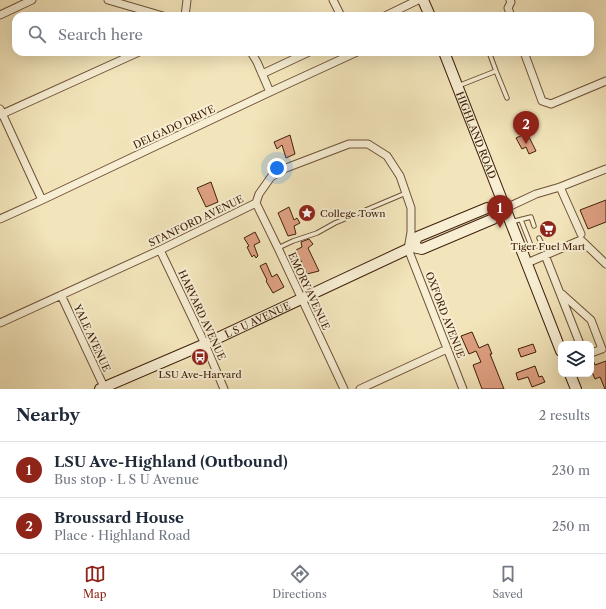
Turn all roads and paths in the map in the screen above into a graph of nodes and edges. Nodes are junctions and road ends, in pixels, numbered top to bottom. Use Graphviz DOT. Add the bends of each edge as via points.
graph roads {
  1 [pos="32,0"];
  2 [pos="108,0"];
  3 [pos="187,0"];
  4 [pos="333,0"];
  5 [pos="418,0"];
  6 [pos="423,0"];
  7 [pos="510,0"];
  8 [pos="149,12"];
  9 [pos="185,12"];
  10 [pos="339,12"];
  11 [pos="393,12"];
  12 [pos="428,12"];
  13 [pos="510,12"];
  14 [pos="0,15"];
  15 [pos="130,56"];
  16 [pos="253,56"];
  17 [pos="300,56"];
  18 [pos="348,56"];
  19 [pos="446,56"];
  20 [pos="490,56"];
  21 [pos="525,56"];
  22 [pos="496,71"];
  23 [pos="262,74"];
  24 [pos="606,81"];
  25 [pos="457,86"];
  26 [pos="270,92"];
  27 [pos="507,98"];
  28 [pos="1,112"];
  29 [pos="606,170"];
  30 [pos="560,187"];
  31 [pos="406,193"];
  32 [pos="42,200"];
  33 [pos="256,203"];
  34 [pos="506,208"];
  35 [pos="0,219"];
  36 [pos="516,221"];
  37 [pos="534,226"];
  38 [pos="581,234"];
  39 [pos="539,238"];
  40 [pos="278,248"];
  41 [pos="410,248"];
  42 [pos="160,250"];
  43 [pos="527,250"];
  44 [pos="545,255"];
  45 [pos="527,263"];
  46 [pos="606,264"];
  47 [pos="560,292"];
  48 [pos="61,295"];
  49 [pos="301,299"];
  50 [pos="0,323"];
  51 [pos="579,341"];
  52 [pos="558,343"];
  53 [pos="204,344"];
  54 [pos="447,349"];
  55 [pos="594,352"];
  56 [pos="571,377"];
  57 [pos="103,388"];
  58 [pos="224,389"];
  59 [pos="344,389"];
  60 [pos="360,389"];
  61 [pos="462,389"];
  62 [pos="576,389"];
  1 -- 14 [label="street"];
  2 -- 8 [label="street"];
  3 -- 9 [label="street"];
  4 -- 10 [label="street"];
  5 -- 11 [label="street"];
  6 -- 12 [label="street"];
  7 -- 13 [label="street"];
  15 -- 28 [label="street"];
  16 -- 23 [label="street"];
  17 -- 23 [label="street"];
  18 -- 26 [label="street, DELGADO DRIVE"];
  19 -- 25 [label="street, HIGHLAND ROAD"];
  20 -- 22 [label="lane"];
  21 -- 24 [label="street" via="542,101 551,104"];
  22 -- 25 [label="lane"];
  22 -- 27 [label="lane"];
  23 -- 26 [label="street"];
  25 -- 34 [label="street, HIGHLAND ROAD"];
  26 -- 32 [label="street, DELGADO DRIVE"];
  28 -- 32 [label="street"];
  29 -- 30 [label="street"];
  30 -- 34 [label="street" via="536,194"];
  30 -- 38 [label="street"];
  31 -- 33 [label="street, STANFORD AVENUE" via="400,176 387,156 368,144 349,144 286,168 271,177"];
  31 -- 40 [label="lane"];
  31 -- 41 [label="street, STANFORD AVENUE" via="411,208"];
  32 -- 35 [label="street, DELGADO DRIVE"];
  33 -- 40 [label="street, EMORY AVENUE"];
  33 -- 42 [label="street, STANFORD AVENUE"];
  34 -- 36 [label="street, HIGHLAND ROAD"];
  34 -- 41 [label="street, L S U AVENUE" via="487,208 417,237"];
  36 -- 37 [label="lane" via="531,218"];
  36 -- 43 [label="street, HIGHLAND ROAD"];
  39 -- 43 [label="lane" via="542,244"];
  40 -- 49 [label="street, EMORY AVENUE"];
  41 -- 49 [label="street, L S U AVENUE"];
  41 -- 54 [label="street, OXFORD AVENUE"];
  42 -- 48 [label="street, STANFORD AVENUE"];
  42 -- 53 [label="street, HARVARD AVENUE"];
  43 -- 45 [label="street, HIGHLAND ROAD"];
  44 -- 45 [label="street"];
  44 -- 46 [label="street" via="581,240"];
  44 -- 47 [label="street"];
  45 -- 52 [label="street, HIGHLAND ROAD"];
  47 -- 51 [label="street"];
  47 -- 55 [label="street" via="591,320 602,349"];
  48 -- 50 [label="street, STANFORD AVENUE"];
  48 -- 57 [label="street, YALE AVENUE"];
  49 -- 53 [label="street, L S U AVENUE"];
  49 -- 59 [label="street, EMORY AVENUE"];
  53 -- 57 [label="street, L S U AVENUE"];
  53 -- 58 [label="street, HARVARD AVENUE"];
  54 -- 60 [label="street"];
  54 -- 61 [label="street, OXFORD AVENUE"];
  56 -- 62 [label="street"];
}
